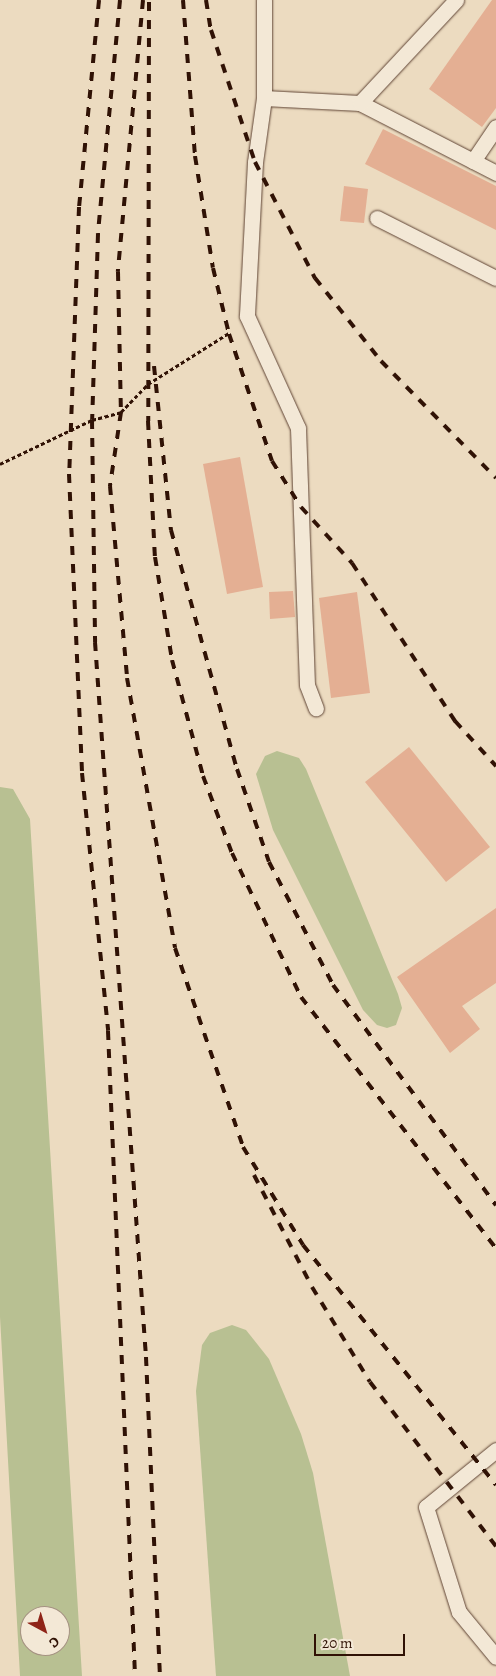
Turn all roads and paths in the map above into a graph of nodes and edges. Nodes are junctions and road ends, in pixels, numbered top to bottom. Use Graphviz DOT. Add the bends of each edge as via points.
graph roads {
  1 [pos="264,0"];
  2 [pos="456,0"];
  3 [pos="264,98"];
  4 [pos="360,103"];
  5 [pos="496,127"];
  6 [pos="473,161"];
  7 [pos="496,173"];
  8 [pos="377,218"];
  9 [pos="496,278"];
  10 [pos="247,316"];
  11 [pos="0,464"];
  12 [pos="316,708"];
  13 [pos="496,1450"];
  14 [pos="496,1657"];
  1 -- 3 [label="lane"];
  2 -- 4 [label="lane"];
  3 -- 4 [label="lane"];
  3 -- 10 [label="lane" via="255,162"];
  4 -- 6 [label="lane"];
  5 -- 6 [label="lane"];
  6 -- 7 [label="lane"];
  8 -- 9 [label="lane"];
  10 -- 11 [label="path" via="229,334 148,384 121,412 92,420"];
  10 -- 12 [label="lane" via="298,428 307,686"];
  13 -- 14 [label="lane" via="426,1508 459,1612"];
}
